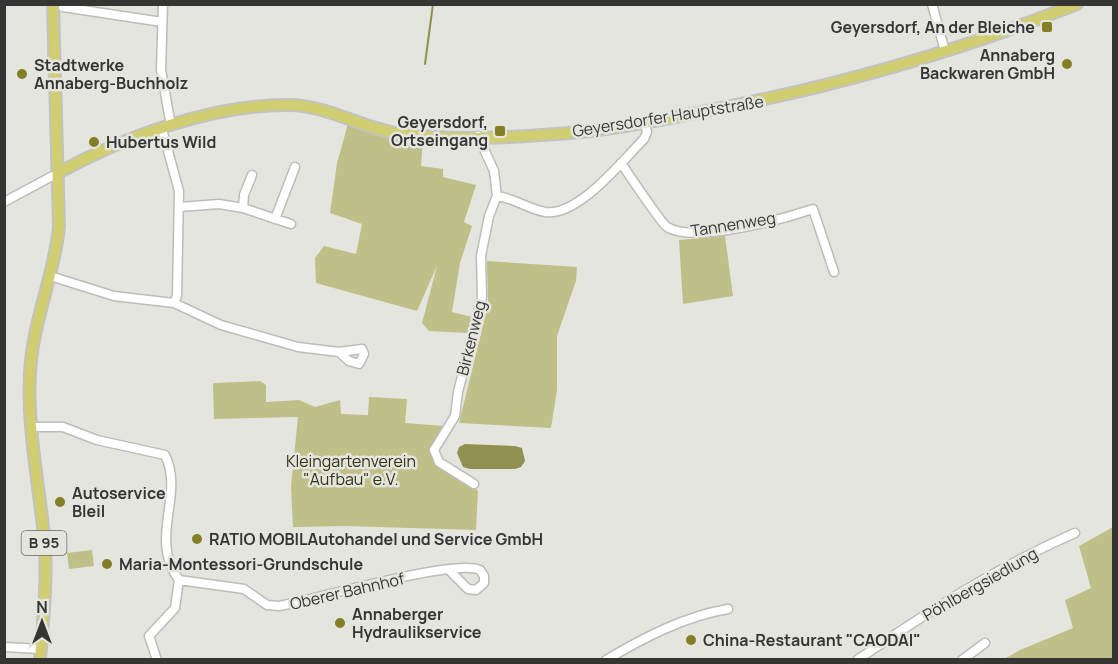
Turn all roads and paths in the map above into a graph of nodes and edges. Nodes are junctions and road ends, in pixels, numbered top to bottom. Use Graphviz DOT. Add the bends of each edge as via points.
graph roads {
  1 [pos="163,4"];
  2 [pos="932,4"];
  3 [pos="1077,4"];
  4 [pos="56,5"];
  5 [pos="162,22"];
  6 [pos="945,51"];
  7 [pos="645,123"];
  8 [pos="166,127"];
  9 [pos="478,136"];
  10 [pos="621,163"];
  11 [pos="295,167"];
  12 [pos="58,173"];
  13 [pos="252,175"];
  14 [pos="497,196"];
  15 [pos="4,202"];
  16 [pos="180,207"];
  17 [pos="243,208"];
  18 [pos="275,219"];
  19 [pos="291,224"];
  20 [pos="834,272"];
  21 [pos="50,276"];
  22 [pos="174,303"];
  23 [pos="339,352"];
  24 [pos="32,427"];
  25 [pos="474,484"];
  26 [pos="1076,533"];
  27 [pos="449,570"];
  28 [pos="179,580"];
  29 [pos="728,609"];
  30 [pos="985,643"];
  31 [pos="4,647"];
  32 [pos="40,654"];
  33 [pos="616,657"];
  34 [pos="157,660"];
  35 [pos="606,660"];
  36 [pos="857,660"];
  37 [pos="962,660"];
  1 -- 5 [label="street"];
  2 -- 6 [label="street"];
  3 -- 6 [label="main road, Geyersdorfer Hauptstraße"];
  4 -- 5 [label="street"];
  4 -- 12 [label="main road, B 95"];
  5 -- 8 [label="street"];
  6 -- 7 [label="main road, Geyersdorfer Hauptstraße" via="815,90"];
  7 -- 9 [label="main road, Geyersdorfer Hauptstraße" via="581,132"];
  7 -- 10 [label="street" via="644,139"];
  8 -- 9 [label="main road, Geyersdorfer Hauptstraße" via="241,108 292,105 397,133"];
  8 -- 12 [label="main road, Geyersdorfer Hauptstraße"];
  8 -- 16 [label="street"];
  9 -- 14 [label="street, Birkenweg" via="494,171"];
  10 -- 14 [label="street" via="563,212 546,212"];
  10 -- 20 [label="street, Tannenweg" via="665,226 678,232 723,230 813,208"];
  11 -- 18 [label="street"];
  12 -- 15 [label="street"];
  12 -- 21 [label="main road, B 95" via="59,227"];
  13 -- 17 [label="street"];
  14 -- 25 [label="street, Birkenweg" via="481,256 482,297 455,416 434,450 439,462"];
  16 -- 17 [label="street" via="219,204"];
  16 -- 22 [label="street"];
  17 -- 18 [label="street"];
  18 -- 19 [label="street"];
  21 -- 22 [label="street" via="114,296"];
  21 -- 24 [label="main road, B 95" via="32,349"];
  22 -- 23 [label="street" via="248,334 298,347"];
  24 -- 28 [label="street" via="63,427 97,440 165,455 172,474 165,549 170,568"];
  24 -- 32 [label="main road, B 95" via="45,552"];
  26 -- 36 [label="street, Pöhlbergsiedlung" via="964,589"];
  27 -- 28 [label="street, Oberer Bahnhof" via="279,606 267,605 244,589"];
  28 -- 34 [label="street" via="175,608 149,636"];
  29 -- 33 [label="street" via="661,631"];
  30 -- 37 [label="street"];
  31 -- 32 [label="street"];
  33 -- 35 [label="street"];
}
